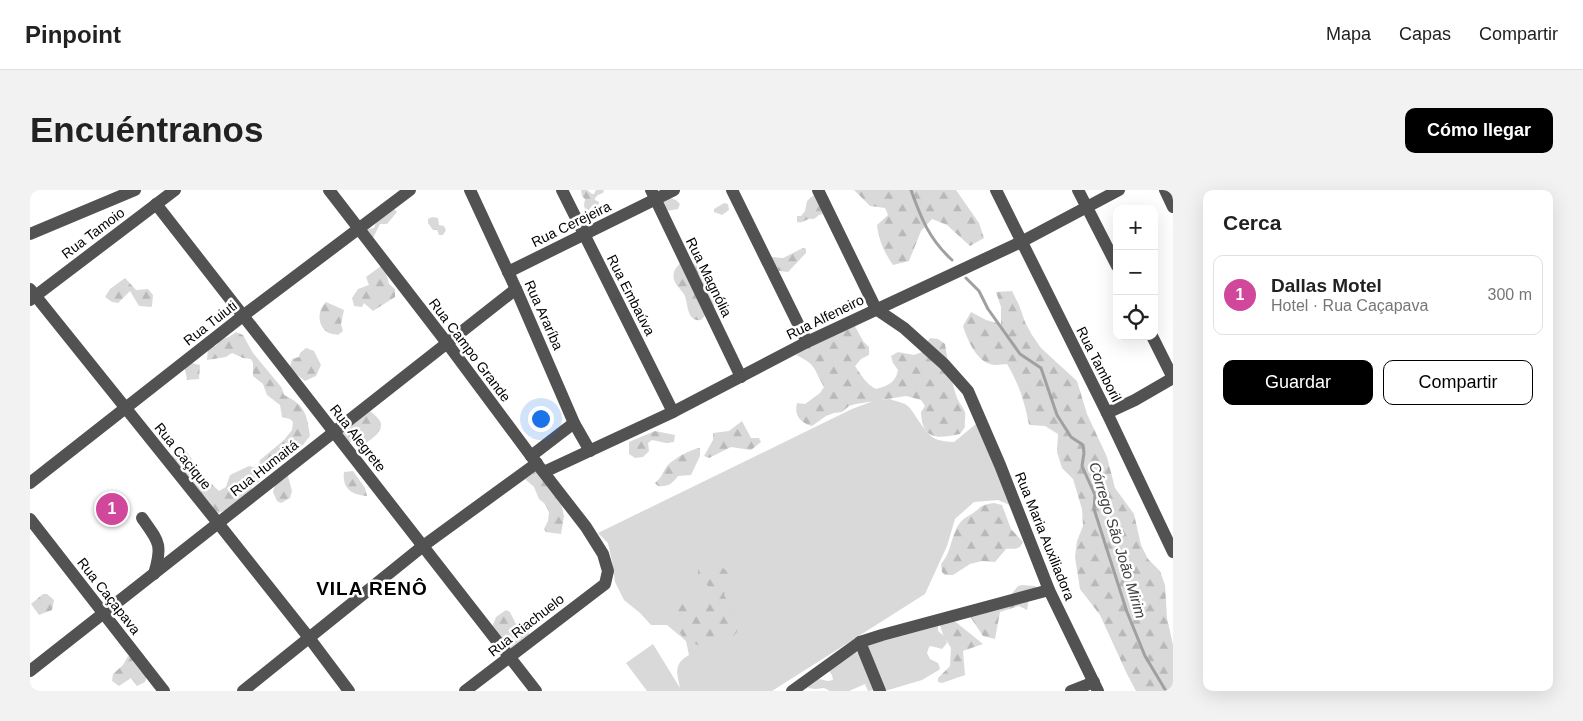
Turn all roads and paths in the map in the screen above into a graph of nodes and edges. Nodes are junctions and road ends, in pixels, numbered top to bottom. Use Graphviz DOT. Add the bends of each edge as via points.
graph roads {
  1 [pos="135,190"];
  2 [pos="175,190"];
  3 [pos="328,190"];
  4 [pos="410,190"];
  5 [pos="470,190"];
  6 [pos="562,190"];
  7 [pos="674,190"];
  8 [pos="732,190"];
  9 [pos="818,190"];
  10 [pos="996,190"];
  11 [pos="1078,190"];
  12 [pos="1119,190"];
  13 [pos="1165,190"];
  14 [pos="653,195"];
  15 [pos="156,204"];
  16 [pos="1087,207"];
  17 [pos="1173,207"];
  18 [pos="359,228"];
  19 [pos="30,234"];
  20 [pos="584,235"];
  21 [pos="1021,242"];
  22 [pos="1113,258"];
  23 [pos="508,272"];
  24 [pos="516,289"];
  25 [pos="32,295"];
  26 [pos="876,309"];
  27 [pos="244,315"];
  28 [pos="1154,340"];
  29 [pos="807,342"];
  30 [pos="447,343"];
  31 [pos="741,377"];
  32 [pos="1173,378"];
  33 [pos="125,409"];
  34 [pos="673,412"];
  35 [pos="1107,413"];
  36 [pos="574,422"];
  37 [pos="334,432"];
  38 [pos="590,451"];
  39 [pos="537,464"];
  40 [pos="30,483"];
  41 [pos="142,518"];
  42 [pos="30,519"];
  43 [pos="218,522"];
  44 [pos="424,546"];
  45 [pos="1173,552"];
  46 [pos="154,574"];
  47 [pos="605,584"];
  48 [pos="1049,590"];
  49 [pos="104,614"];
  50 [pos="310,639"];
  51 [pos="860,642"];
  52 [pos="510,656"];
  53 [pos="30,671"];
  54 [pos="1096,686"];
  55 [pos="164,691"];
  56 [pos="243,691"];
  57 [pos="349,691"];
  58 [pos="465,691"];
  59 [pos="536,691"];
  60 [pos="792,691"];
  61 [pos="880,691"];
  62 [pos="1071,691"];
  1 -- 19 [label="street"];
  2 -- 15 [label="street, Rua Tamoio"];
  3 -- 18 [label="street, Rua Campo Grande"];
  4 -- 18 [label="street, Rua Tuiuti"];
  5 -- 23 [label="street, Rua Araríba"];
  6 -- 20 [label="street, Rua Embaúva"];
  7 -- 14 [label="street, Rua Cerejeira"];
  8 -- 29 [label="street"];
  9 -- 26 [label="street"];
  10 -- 21 [label="street, Rua Tamboril"];
  11 -- 16 [label="street"];
  12 -- 16 [label="street, Rua Alfeneiro"];
  13 -- 17 [label="street"];
  14 -- 20 [label="street, Rua Cerejeira"];
  14 -- 31 [label="street, Rua Magnólia"];
  15 -- 25 [label="street, Rua Tamoio"];
  15 -- 27 [label="street, Rua Alegrete"];
  16 -- 21 [label="street, Rua Alfeneiro"];
  16 -- 22 [label="street"];
  18 -- 27 [label="street, Rua Tuiuti"];
  18 -- 30 [label="street, Rua Campo Grande"];
  20 -- 23 [label="street, Rua Cerejeira"];
  20 -- 34 [label="street, Rua Embaúva"];
  21 -- 26 [label="street, Rua Alfeneiro"];
  21 -- 35 [label="street, Rua Tamboril"];
  23 -- 24 [label="street, Rua Araríba"];
  24 -- 30 [label="street, Rua Humaitá"];
  24 -- 36 [label="street, Rua Araríba"];
  25 -- 33 [label="street, Rua Caçique"];
  26 -- 29 [label="street, Rua Alfeneiro"];
  26 -- 48 [label="street, Rua Maria Auxiliadora" via="904,328 968,391"];
  27 -- 33 [label="street, Rua Tuiuti"];
  27 -- 37 [label="street, Rua Alegrete"];
  28 -- 32 [label="street"];
  29 -- 31 [label="street, Rua Alfeneiro"];
  30 -- 37 [label="street, Rua Humaitá"];
  30 -- 39 [label="street, Rua Campo Grande"];
  31 -- 34 [label="street, Rua Alfeneiro"];
  32 -- 35 [label="street"];
  33 -- 40 [label="street, Rua Tuiuti"];
  33 -- 43 [label="street, Rua Caçique"];
  34 -- 38 [label="street, Rua Alfeneiro"];
  35 -- 45 [label="street, Rua Tamboril"];
  36 -- 38 [label="street, Rua Araríba"];
  36 -- 39 [label="street"];
  37 -- 43 [label="street, Rua Humaitá"];
  37 -- 44 [label="street, Rua Alegrete"];
  38 -- 39 [label="street, Rua Alfeneiro"];
  39 -- 44 [label="street"];
  39 -- 47 [label="street, Rua Campo Grande" via="603,554 608,571"];
  41 -- 46 [label="street" via="160,547"];
  42 -- 49 [label="street, Rua Caçapava"];
  43 -- 46 [label="street, Rua Humaitá"];
  43 -- 50 [label="street, Rua Caçique"];
  44 -- 50 [label="street"];
  44 -- 52 [label="street, Rua Alegrete"];
  46 -- 49 [label="street, Rua Humaitá"];
  47 -- 52 [label="street, Rua Riachuelo"];
  48 -- 51 [label="street"];
  48 -- 54 [label="street, Rua Maria Auxiliadora"];
  49 -- 53 [label="street, Rua Humaitá"];
  49 -- 55 [label="street, Rua Caçapava"];
  50 -- 56 [label="street"];
  50 -- 57 [label="street, Rua Caçique"];
  51 -- 60 [label="street"];
  51 -- 61 [label="street"];
  52 -- 58 [label="street, Rua Riachuelo"];
  52 -- 59 [label="street, Rua Alegrete"];
  54 -- 62 [label="street"];
}
